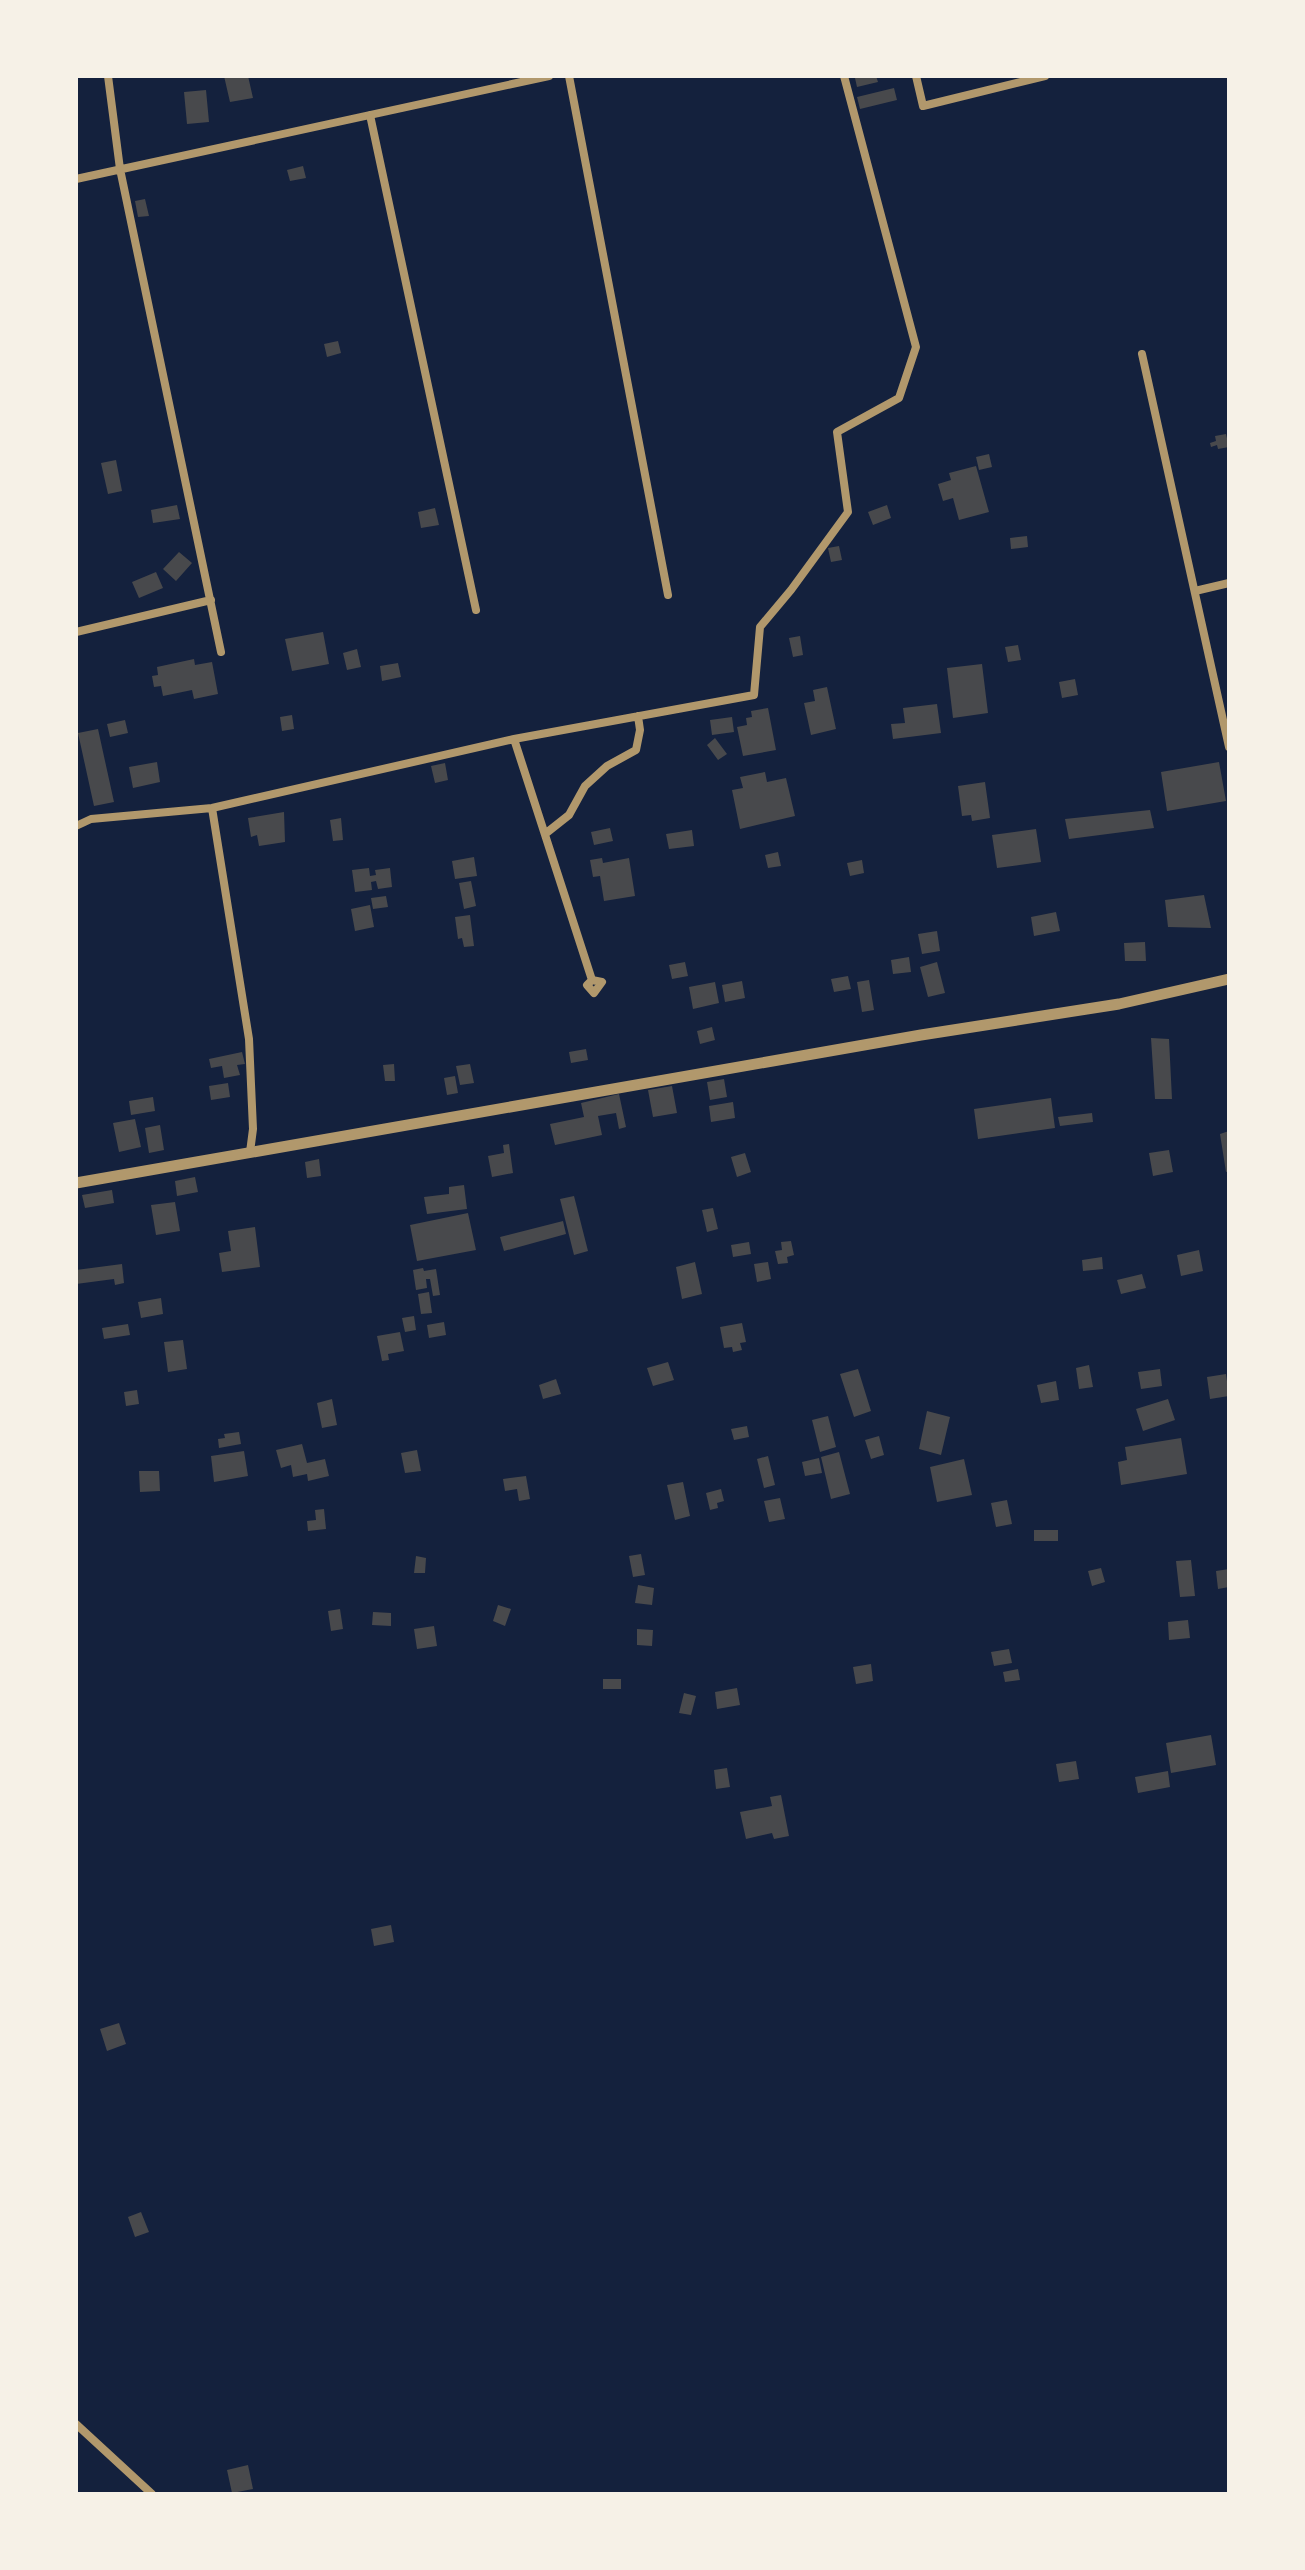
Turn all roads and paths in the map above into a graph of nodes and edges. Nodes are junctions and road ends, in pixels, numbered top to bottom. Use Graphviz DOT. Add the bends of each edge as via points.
graph roads {
  1 [pos="108,76"];
  2 [pos="549,76"];
  3 [pos="569,76"];
  4 [pos="844,76"];
  5 [pos="916,76"];
  6 [pos="1045,76"];
  7 [pos="370,115"];
  8 [pos="120,169"];
  9 [pos="76,179"];
  10 [pos="1142,354"];
  11 [pos="1229,583"];
  12 [pos="1195,591"];
  13 [pos="668,595"];
  14 [pos="211,600"];
  15 [pos="476,610"];
  16 [pos="76,632"];
  17 [pos="221,652"];
  18 [pos="638,716"];
  19 [pos="514,739"];
  20 [pos="1229,747"];
  21 [pos="212,808"];
  22 [pos="76,826"];
  23 [pos="545,834"];
  24 [pos="1229,979"];
  25 [pos="592,980"];
  26 [pos="250,1152"];
  27 [pos="76,1183"];
  28 [pos="76,2424"];
  29 [pos="152,2494"];
  1 -- 8 [label="street"];
  2 -- 7 [label="street"];
  3 -- 13 [label="street"];
  4 -- 18 [label="street" via="916,347 899,398 837,432 848,512 760,627 754,695"];
  5 -- 6 [label="street" via="923,106"];
  7 -- 8 [label="street"];
  7 -- 15 [label="street"];
  8 -- 9 [label="street"];
  8 -- 14 [label="street"];
  10 -- 12 [label="street"];
  11 -- 12 [label="street"];
  12 -- 20 [label="street"];
  14 -- 16 [label="street"];
  14 -- 17 [label="street"];
  18 -- 19 [label="street"];
  18 -- 23 [label="street" via="636,750 585,786 569,815"];
  19 -- 21 [label="street"];
  19 -- 23 [label="street"];
  21 -- 22 [label="street" via="91,819"];
  21 -- 26 [label="street" via="249,1039"];
  23 -- 25 [label="street"];
  24 -- 26 [label="street" via="1119,1004"];
  26 -- 27 [label="street"];
  28 -- 29 [label="street"];
}
